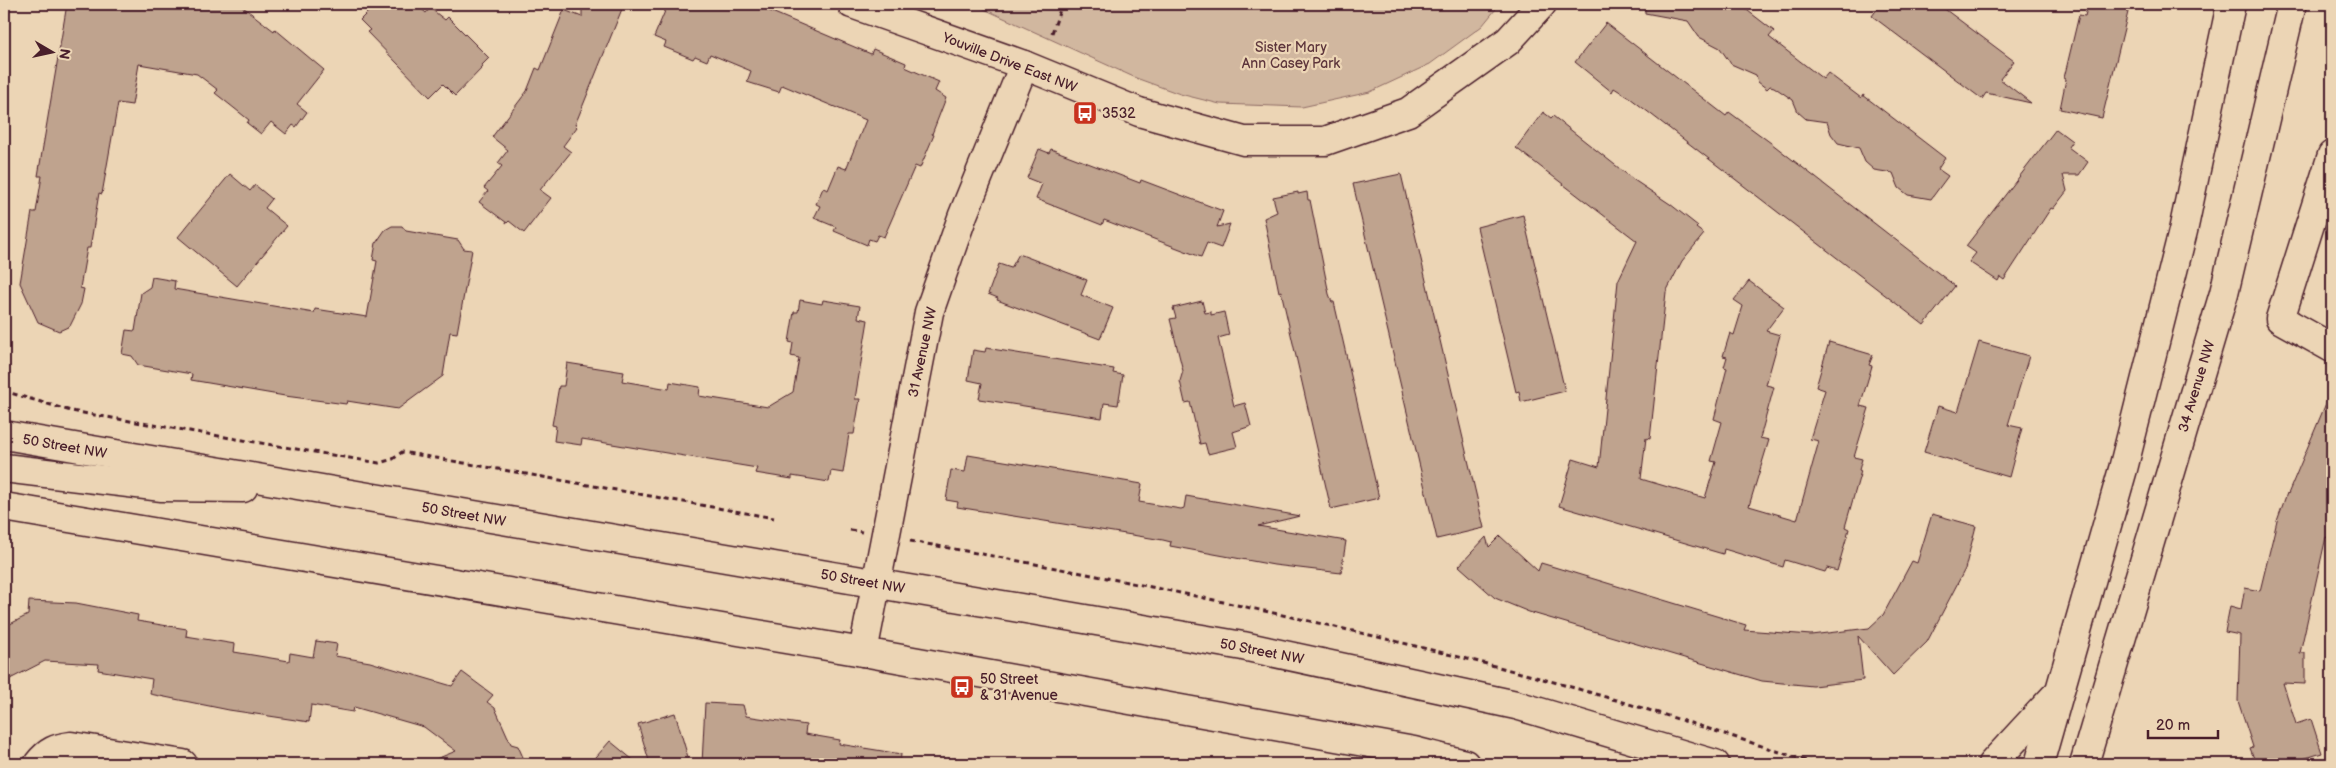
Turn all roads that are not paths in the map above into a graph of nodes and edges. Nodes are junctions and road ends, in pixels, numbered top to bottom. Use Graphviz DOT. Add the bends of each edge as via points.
graph roads {
  1 [pos="852,4"];
  2 [pos="1542,4"];
  3 [pos="2231,4"];
  4 [pos="2292,4"];
  5 [pos="1024,65"];
  6 [pos="2332,154"];
  7 [pos="2332,348"];
  8 [pos="4,420"];
  9 [pos="4,435"];
  10 [pos="136,458"];
  11 [pos="4,468"];
  12 [pos="322,490"];
  13 [pos="4,507"];
  14 [pos="876,583"];
  15 [pos="863,652"];
  16 [pos="2058,693"];
  17 [pos="2099,713"];
  18 [pos="47,756"];
  19 [pos="183,764"];
  20 [pos="1464,764"];
  21 [pos="1715,764"];
  22 [pos="1992,764"];
  23 [pos="2038,764"];
  24 [pos="2084,764"];
  25 [pos="2097,764"];
  1 -- 5 [label="main road, Youville Drive East NW"];
  2 -- 5 [label="main road, Youville Drive East NW" via="1508,41 1408,112 1325,141 1244,141 1139,112"];
  3 -- 16 [label="main road" via="2178,250 2123,469"];
  4 -- 17 [label="main road, 34 Avenue NW" via="2224,292"];
  5 -- 14 [label="main road, 31 Avenue NW" via="963,215 929,312"];
  6 -- 7 [label="main road" via="2280,319"];
  8 -- 10 [label="main road"];
  9 -- 10 [label="main road, 50 Street NW"];
  10 -- 12 [label="main road, 50 Street NW"];
  11 -- 12 [label="main road" via="162,487"];
  12 -- 14 [label="main road, 50 Street NW"];
  13 -- 15 [label="main road"];
  14 -- 15 [label="main road, 31 Avenue NW"];
  14 -- 21 [label="main road, 50 Street NW" via="1243,646 1516,705"];
  15 -- 20 [label="main road" via="1414,751"];
  16 -- 22 [label="main road"];
  16 -- 23 [label="main road"];
  17 -- 24 [label="main road, 34 Avenue NW"];
  17 -- 25 [label="main road"];
  18 -- 19 [label="main road" via="71,746"];
}
